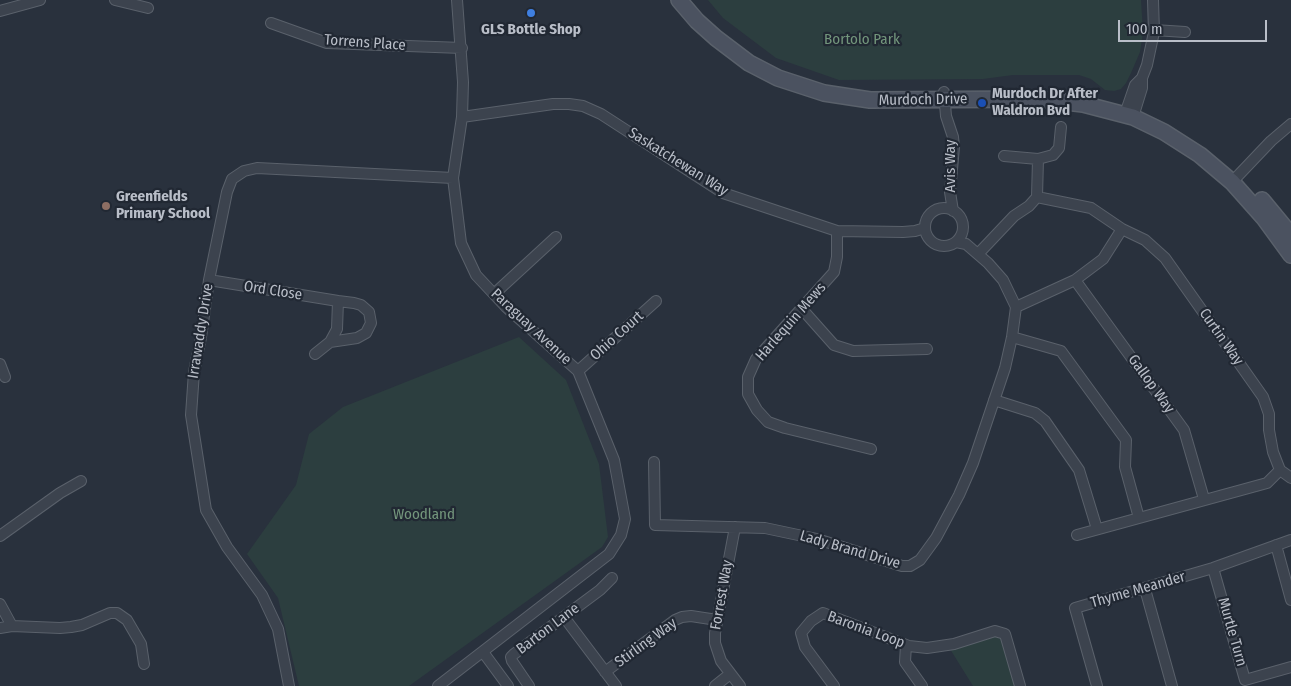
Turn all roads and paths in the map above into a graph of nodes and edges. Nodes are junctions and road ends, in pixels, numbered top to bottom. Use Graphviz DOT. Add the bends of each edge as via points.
graph roads {
  1 [pos="40,0"];
  2 [pos="115,0"];
  3 [pos="457,0"];
  4 [pos="679,0"];
  5 [pos="692,0"];
  6 [pos="1153,0"];
  7 [pos="148,8"];
  8 [pos="0,10"];
  9 [pos="271,23"];
  10 [pos="1154,30"];
  11 [pos="1185,32"];
  12 [pos="462,48"];
  13 [pos="945,96"];
  14 [pos="1131,112"];
  15 [pos="462,117"];
  16 [pos="1291,124"];
  17 [pos="1061,127"];
  18 [pos="1004,156"];
  19 [pos="1038,159"];
  20 [pos="453,178"];
  21 [pos="1236,178"];
  22 [pos="1036,197"];
  23 [pos="953,211"];
  24 [pos="925,228"];
  25 [pos="1122,229"];
  26 [pos="837,231"];
  27 [pos="1291,235"];
  28 [pos="556,237"];
  29 [pos="956,242"];
  30 [pos="978,254"];
  31 [pos="1291,255"];
  32 [pos="208,280"];
  33 [pos="1075,280"];
  34 [pos="494,294"];
  35 [pos="338,301"];
  36 [pos="656,301"];
  37 [pos="1016,307"];
  38 [pos="802,309"];
  39 [pos="1012,337"];
  40 [pos="330,342"];
  41 [pos="927,349"];
  42 [pos="315,354"];
  43 [pos="0,364"];
  44 [pos="578,371"];
  45 [pos="5,377"];
  46 [pos="994,400"];
  47 [pos="871,449"];
  48 [pos="654,462"];
  49 [pos="1280,470"];
  50 [pos="1291,478"];
  51 [pos="81,481"];
  52 [pos="1204,500"];
  53 [pos="1139,518"];
  54 [pos="735,527"];
  55 [pos="1097,529"];
  56 [pos="1077,535"];
  57 [pos="0,536"];
  58 [pos="1291,540"];
  59 [pos="1276,545"];
  60 [pos="1213,568"];
  61 [pos="612,578"];
  62 [pos="1145,589"];
  63 [pos="1291,600"];
  64 [pos="0,604"];
  65 [pos="564,617"];
  66 [pos="717,620"];
  67 [pos="12,626"];
  68 [pos="0,628"];
  69 [pos="906,645"];
  70 [pos="483,652"];
  71 [pos="144,664"];
  72 [pos="1291,667"];
  73 [pos="605,672"];
  74 [pos="730,674"];
  75 [pos="289,686"];
  76 [pos="438,686"];
  77 [pos="508,686"];
  78 [pos="529,686"];
  79 [pos="616,686"];
  80 [pos="715,686"];
  81 [pos="740,686"];
  82 [pos="834,686"];
  83 [pos="922,686"];
  84 [pos="1020,686"];
  85 [pos="1097,686"];
  86 [pos="1172,686"];
  1 -- 8 [label="street"];
  2 -- 7 [label="street"];
  3 -- 12 [label="street, Paraguay Avenue"];
  4 -- 13 [label="main road, Murdoch Drive" via="697,21 749,63 793,84 855,99"];
  5 -- 13 [label="main road, Murdoch Drive" via="734,41 770,64 800,77 872,92"];
  6 -- 10 [label="street"];
  9 -- 12 [label="street, Torrens Place" via="327,43"];
  10 -- 11 [label="street"];
  10 -- 14 [label="street" via="1147,65 1135,85"];
  12 -- 15 [label="street, Paraguay Avenue"];
  13 -- 14 [label="main road, Murdoch Drive" via="1049,90 1092,96"];
  13 -- 23 [label="street, Avis Way" via="954,147 950,192"];
  14 -- 21 [label="main road, Murdoch Drive"];
  15 -- 20 [label="street, Paraguay Avenue"];
  15 -- 26 [label="street, Saskatchewan Way" via="553,104 583,106 723,193"];
  16 -- 21 [label="street"];
  17 -- 19 [label="street" via="1059,148 1053,155"];
  18 -- 19 [label="street"];
  19 -- 22 [label="street"];
  20 -- 32 [label="street, Irrawaddy Drive" via="257,168 244,171 232,179 227,192"];
  20 -- 34 [label="street, Paraguay Avenue" via="461,243 476,276"];
  21 -- 27 [label="main road, Murdoch Drive" via="1262,199"];
  21 -- 31 [label="main road, Murdoch Drive"];
  22 -- 25 [label="street, Curtin Way" via="1091,208"];
  22 -- 30 [label="street"];
  23 -- 24 [label="street" via="937,210 928,217"];
  23 -- 29 [label="street" via="962,226"];
  24 -- 26 [label="street, Saskatchewan Way" via="903,232"];
  24 -- 29 [label="street" via="929,239 939,246"];
  25 -- 33 [label="street" via="1103,259"];
  25 -- 49 [label="street, Curtin Way" via="1145,240 1165,258 1263,397 1269,414 1273,452"];
  26 -- 38 [label="street, Harlequin Mews" via="834,272"];
  28 -- 34 [label="street"];
  29 -- 30 [label="street" via="966,244"];
  30 -- 37 [label="street" via="1003,280"];
  32 -- 35 [label="street, Ord Close"];
  32 -- 75 [label="street, Irrawaddy Drive" via="191,415 206,510 227,547 262,595 278,629"];
  33 -- 37 [label="street"];
  33 -- 52 [label="street, Gallop Way" via="1184,430"];
  34 -- 44 [label="street, Paraguay Avenue"];
  35 -- 40 [label="street" via="337,329"];
  35 -- 40 [label="street, Ord Close" via="361,305 369,312 371,323 366,333 357,338"];
  36 -- 44 [label="street, Ohio Court"];
  37 -- 39 [label="street, Lady Brand Drive"];
  38 -- 41 [label="street" via="834,345 854,351"];
  38 -- 47 [label="street, Harlequin Mews" via="756,359 748,377 748,394 768,422"];
  39 -- 46 [label="street, Lady Brand Drive"];
  39 -- 53 [label="street" via="1060,351 1126,440 1125,466"];
  40 -- 42 [label="street"];
  43 -- 45 [label="street"];
  44 -- 70 [label="street, Paraguay Avenue" via="614,460 626,519 621,535 609,554"];
  46 -- 54 [label="street, Lady Brand Drive" via="959,495 936,538 920,560 910,566 818,539 766,528"];
  46 -- 55 [label="street" via="1035,412 1045,421 1079,470"];
  48 -- 54 [label="street, Lady Brand Drive" via="655,525"];
  49 -- 50 [label="street"];
  49 -- 52 [label="street" via="1267,483"];
  51 -- 57 [label="street" via="60,492"];
  52 -- 53 [label="street"];
  53 -- 55 [label="street"];
  54 -- 66 [label="street, Forrest Way"];
  55 -- 56 [label="street"];
  58 -- 59 [label="street, Thyme Meander"];
  59 -- 60 [label="street, Thyme Meander"];
  59 -- 63 [label="street"];
  60 -- 62 [label="street, Thyme Meander"];
  60 -- 72 [label="street, Murtle Turn" via="1245,680"];
  61 -- 65 [label="street, Barton Lane"];
  62 -- 85 [label="street, Thyme Meander" via="1076,608"];
  62 -- 86 [label="street"];
  64 -- 67 [label="street"];
  65 -- 73 [label="street"];
  65 -- 78 [label="street, Barton Lane" via="512,657 514,666"];
  66 -- 73 [label="street, Stirling Way" via="691,616 675,620"];
  66 -- 74 [label="street, Forrest Way" via="715,643"];
  67 -- 68 [label="street"];
  67 -- 71 [label="street" via="71,627 117,613 127,620 141,644"];
  69 -- 82 [label="street, Baronia Loop" via="823,613 801,634 805,647"];
  69 -- 83 [label="street" via="905,662"];
  69 -- 84 [label="street, Baronia Loop" via="927,648 954,644 995,631 1005,634"];
  70 -- 76 [label="street, Paraguay Avenue"];
  70 -- 77 [label="street"];
  73 -- 79 [label="street"];
  74 -- 80 [label="street"];
  74 -- 81 [label="street, Forrest Way"];
}
